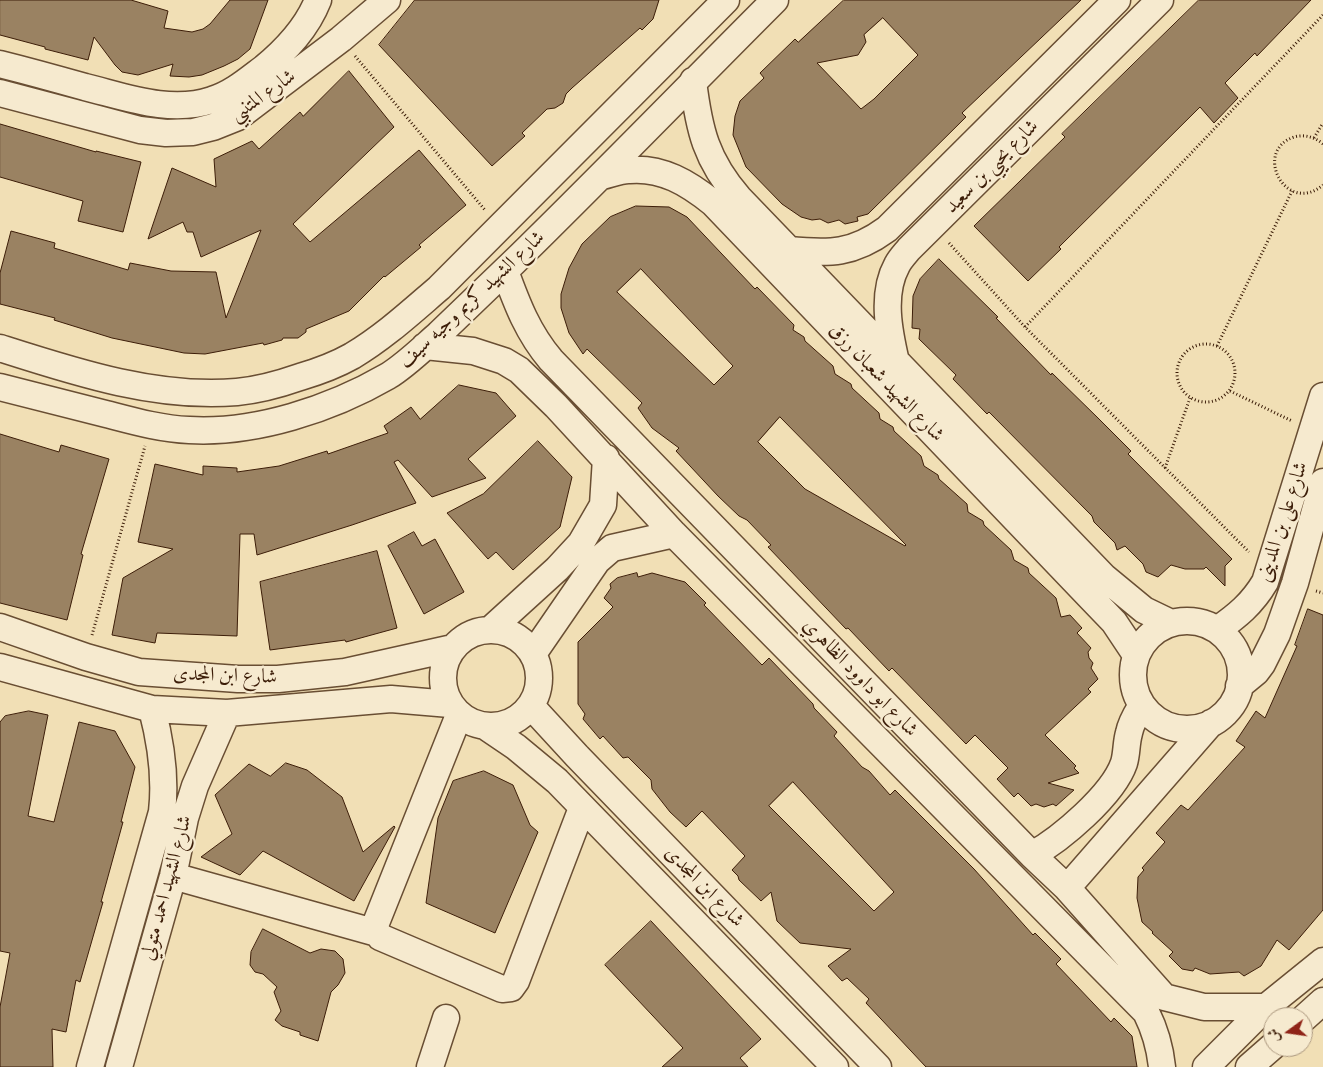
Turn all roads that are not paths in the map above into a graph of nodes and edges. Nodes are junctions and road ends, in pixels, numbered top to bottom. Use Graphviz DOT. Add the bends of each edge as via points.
graph roads {
  1 [pos="318,0"];
  2 [pos="354,0"];
  3 [pos="383,0"];
  4 [pos="388,0"];
  5 [pos="703,0"];
  6 [pos="726,0"];
  7 [pos="775,0"];
  8 [pos="1117,0"];
  9 [pos="1160,0"];
  10 [pos="695,31"];
  11 [pos="0,64"];
  12 [pos="693,81"];
  13 [pos="0,93"];
  14 [pos="602,176"];
  15 [pos="789,250"];
  16 [pos="505,271"];
  17 [pos="833,312"];
  18 [pos="425,346"];
  19 [pos="0,348"];
  20 [pos="896,363"];
  21 [pos="0,387"];
  22 [pos="1323,396"];
  23 [pos="606,458"];
  24 [pos="1323,482"];
  25 [pos="674,534"];
  26 [pos="1171,623"];
  27 [pos="0,627"];
  28 [pos="491,629"];
  29 [pos="1217,630"];
  30 [pos="453,648"];
  31 [pos="533,654"];
  32 [pos="1136,655"];
  33 [pos="0,667"];
  34 [pos="1239,686"];
  35 [pos="1142,705"];
  36 [pos="531,706"];
  37 [pos="152,709"];
  38 [pos="455,709"];
  39 [pos="227,713"];
  40 [pos="1211,723"];
  41 [pos="486,726"];
  42 [pos="582,808"];
  43 [pos="174,815"];
  44 [pos="1032,855"];
  45 [pos="173,876"];
  46 [pos="1067,888"];
  47 [pos="376,933"];
  48 [pos="1323,961"];
  49 [pos="1323,1001"];
  50 [pos="1155,1004"];
  51 [pos="1263,1007"];
  52 [pos="1266,1007"];
  53 [pos="1263,1010"];
  54 [pos="1313,1010"];
  55 [pos="446,1018"];
  56 [pos="1263,1055"];
  57 [pos="823,1062"];
  58 [pos="90,1067"];
  59 [pos="119,1067"];
  60 [pos="430,1067"];
  61 [pos="878,1067"];
  62 [pos="1162,1067"];
  63 [pos="1206,1067"];
  64 [pos="1249,1067"];
  1 -- 11 [label="street, شارع المتنبي" via="300,33 276,58 232,91 213,100 190,105 161,105 136,100"];
  2 -- 3 [label="street" via="363,3"];
  4 -- 13 [label="street, شارع المتنبي" via="238,117 193,132 140,130"];
  5 -- 10 [label="street"];
  6 -- 10 [label="street, شارع الشهيد كريم وجيه سيف"];
  7 -- 12 [label="street, شارع الشهيد كريم وجيه سيف"];
  8 -- 15 [label="street, شارع يحيي بن سعيد" via="887,229 855,248 817,253"];
  9 -- 20 [label="street, شارع يحيي بن سعيد" via="909,249 896,266 888,307"];
  10 -- 19 [label="street, شارع الشهيد كريم وجيه سيف" via="439,288 370,345 315,373 238,392 198,393 103,377"];
  12 -- 14 [label="street, شارع الشهيد كريم وجيه سيف"];
  12 -- 15 [label="street, شارع الشهيد شعبان رزق" via="698,120 714,165 739,198"];
  14 -- 16 [label="street, شارع الشهيد كريم وجيه سيف"];
  14 -- 17 [label="street, شارع الشهيد شعبان رزق" via="627,170 648,170 691,186"];
  15 -- 17 [label="street, شارع الشهيد شعبان رزق"];
  16 -- 18 [label="street, شارع الشهيد كريم وجيه سيف"];
  16 -- 44 [label="street, شارع ابو داوود الظاهري" via="529,330 551,360"];
  17 -- 20 [label="street, شارع الشهيد شعبان رزق"];
  17 -- 32 [label="street, شارع الشهيد شعبان رزق" via="1114,622"];
  18 -- 21 [label="street, شارع الشهيد كريم وجيه سيف" via="390,375 358,392 275,422 240,428 190,430 151,425"];
  18 -- 23 [label="street, شارع ابو داوود الظاهري" via="473,352 504,361 519,370"];
  20 -- 26 [label="street, شارع الشهيد شعبان رزق" via="1104,577 1144,610"];
  22 -- 29 [label="street, شارع على بن المدينى" via="1265,582 1253,601"];
  23 -- 25 [label="street, شارع ابو داوود الظاهري"];
  23 -- 28 [label="street" via="603,504 580,543 557,569"];
  24 -- 34 [label="street, شارع على بن المدينى" via="1277,634 1262,664"];
  25 -- 31 [label="street" via="612,548 597,560"];
  25 -- 50 [label="street, شارع ابو داوود الظاهري"];
  26 -- 29 [label="street" via="1202,623"];
  26 -- 32 [label="street" via="1156,630"];
  27 -- 30 [label="street, شارع ابن المجدى" via="139,672 238,679 278,679 345,672"];
  28 -- 30 [label="street" via="464,638"];
  28 -- 31 [label="street" via="508,632"];
  29 -- 34 [label="street" via="1229,640 1237,654"];
  30 -- 38 [label="street" via="443,675 444,690"];
  31 -- 36 [label="street" via="539,680"];
  32 -- 35 [label="street" via="1134,682"];
  33 -- 37 [label="street, شارع ابن المجدى"];
  34 -- 40 [label="street" via="1234,701"];
  35 -- 40 [label="street" via="1173,727 1198,728"];
  35 -- 44 [label="street" via="1133,720 1124,763 1115,781 1098,803"];
  36 -- 41 [label="street" via="519,718 503,726"];
  36 -- 61 [label="street, شارع ابن المجدى"];
  37 -- 39 [label="street, شارع ابن المجدى"];
  37 -- 43 [label="street, شارع الشهيد احمد متولي" via="162,752 164,800"];
  38 -- 39 [label="street, شارع ابن المجدى" via="392,699"];
  38 -- 41 [label="street" via="472,723"];
  38 -- 47 [label="street" via="376,922"];
  39 -- 43 [label="street, شارع الشهيد احمد متولي" via="195,786"];
  40 -- 46 [label="street"];
  41 -- 42 [label="street, شارع ابن المجدى" via="557,781"];
  42 -- 47 [label="street" via="516,982 510,988 502,989"];
  42 -- 57 [label="street, شارع ابن المجدى"];
  43 -- 45 [label="street, شارع الشهيد احمد متولي"];
  43 -- 58 [label="street, شارع الشهيد احمد متولي"];
  44 -- 46 [label="street, شارع ابو داوود الظاهري"];
  45 -- 47 [label="street"];
  45 -- 59 [label="street, شارع الشهيد احمد متولي"];
  46 -- 50 [label="street, شارع ابو داوود الظاهري"];
  48 -- 52 [label="street"];
  49 -- 54 [label="street"];
  50 -- 51 [label="street"];
  50 -- 62 [label="street, شارع ابو داوود الظاهري"];
  53 -- 63 [label="street"];
  55 -- 60 [label="street"];
  56 -- 64 [label="street"];
}
